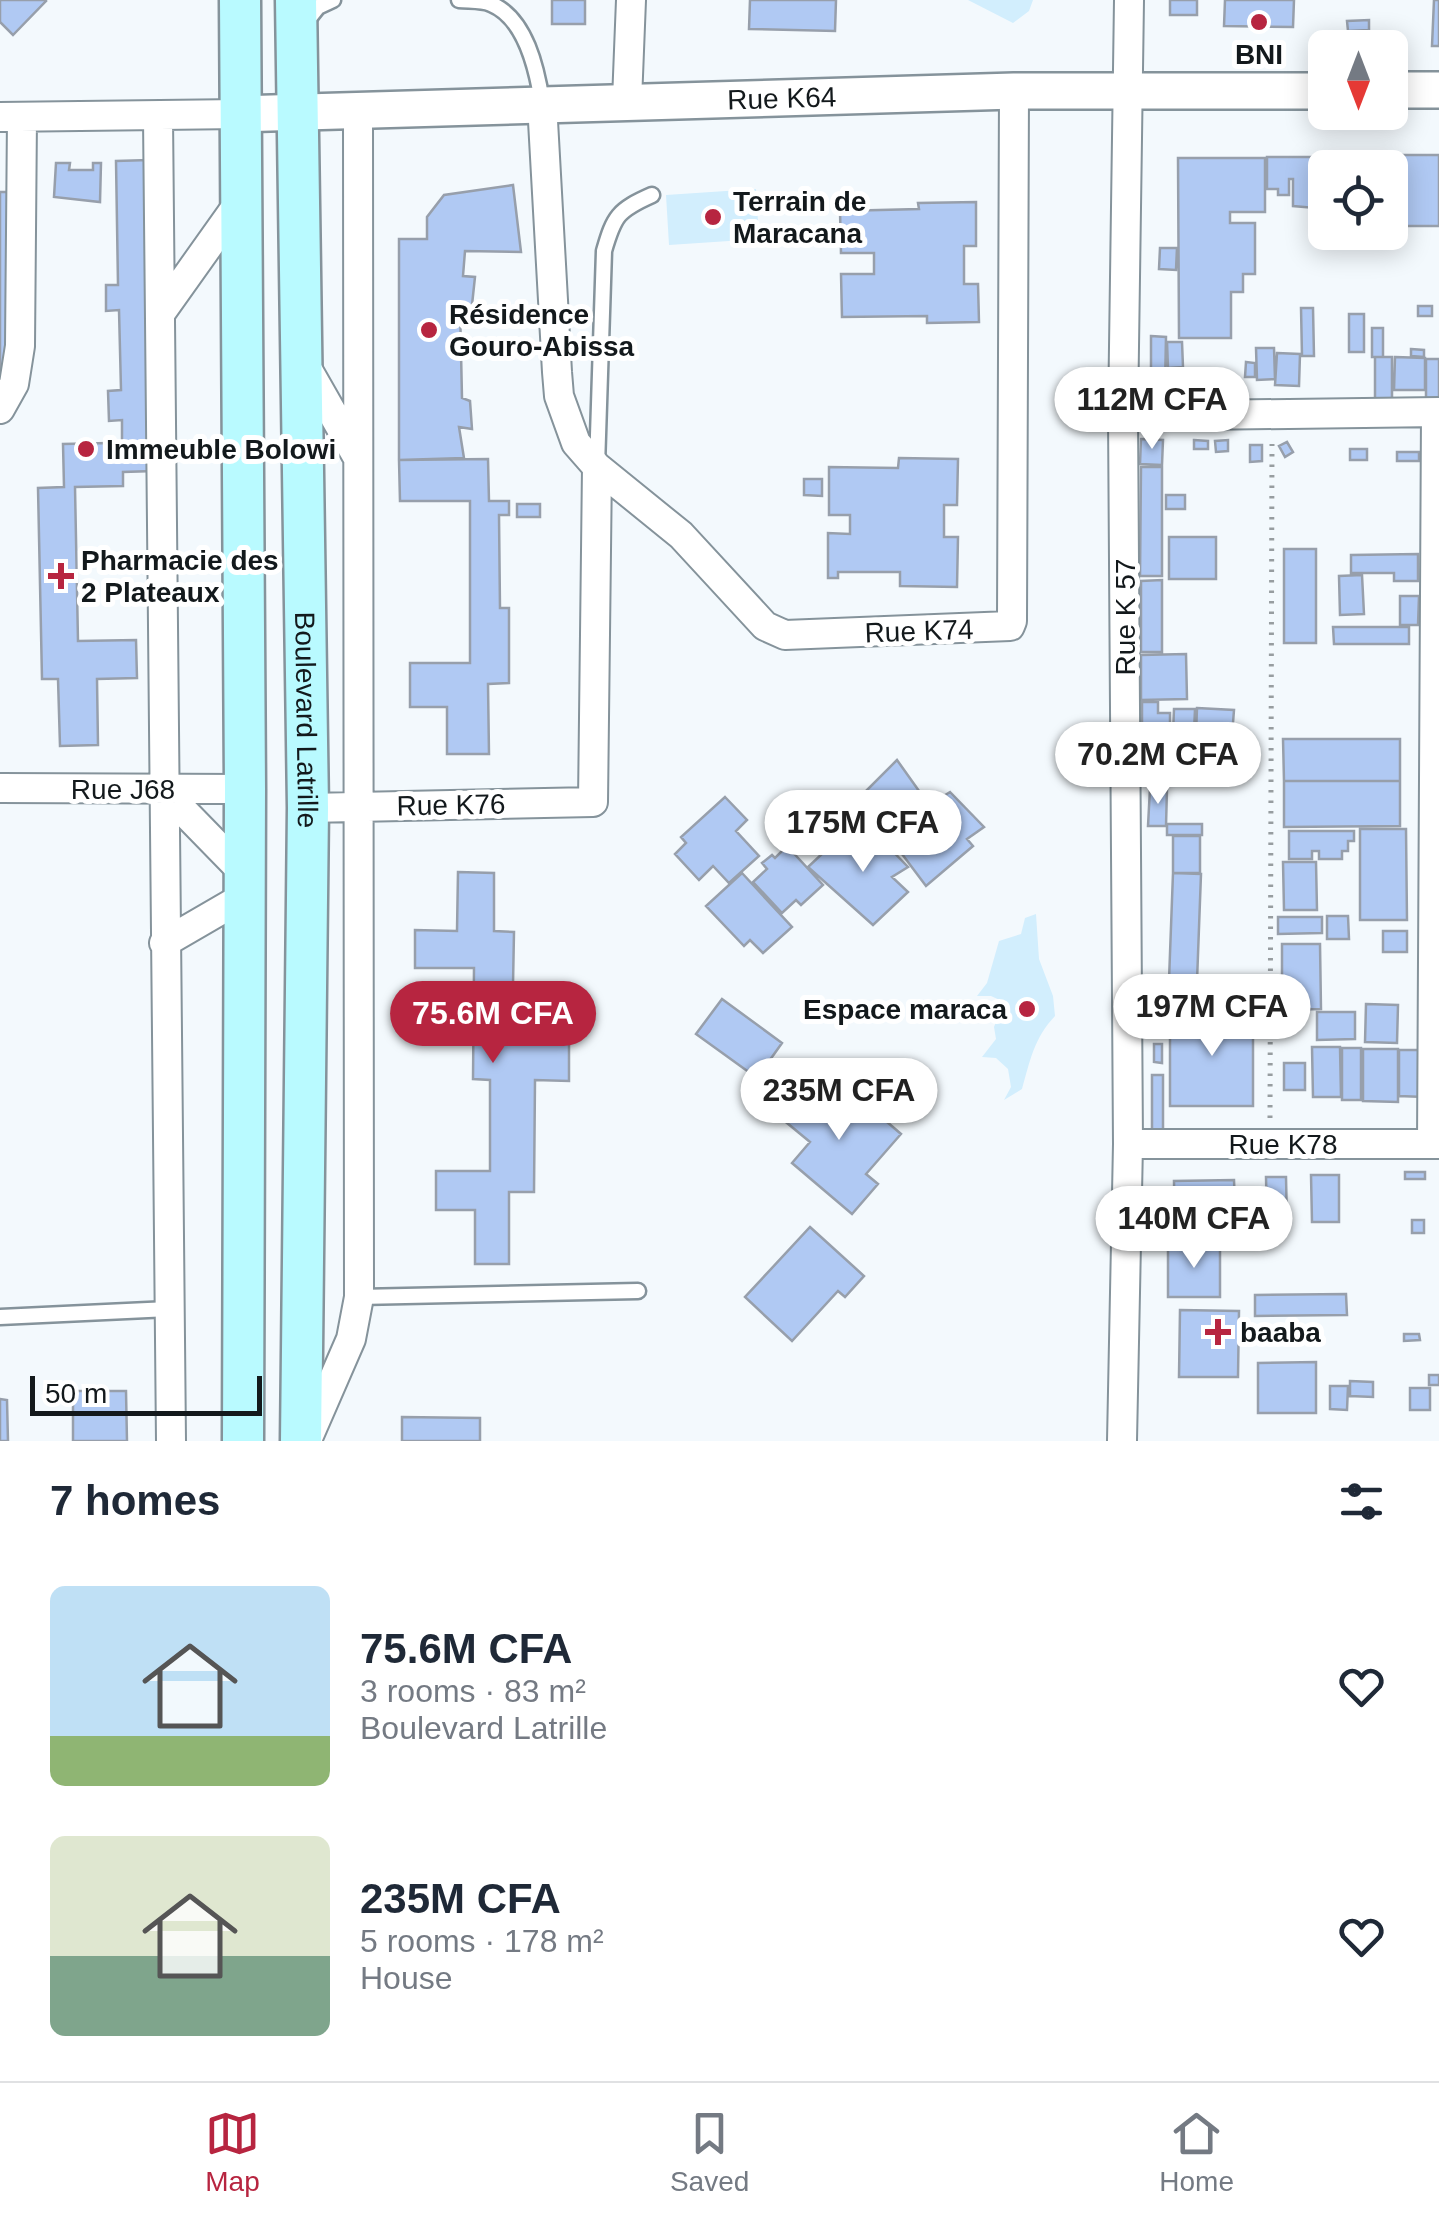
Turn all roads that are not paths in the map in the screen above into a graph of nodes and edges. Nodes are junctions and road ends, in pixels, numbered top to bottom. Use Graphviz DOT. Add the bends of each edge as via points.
graph roads {
  1 [pos="240,0"];
  2 [pos="333,0"];
  3 [pos="459,0"];
  4 [pos="631,0"];
  5 [pos="1129,0"];
  6 [pos="296,17"];
  7 [pos="1014,90"];
  8 [pos="1308,90"];
  9 [pos="1408,90"];
  10 [pos="1439,90"];
  11 [pos="1128,92"];
  12 [pos="628,101"];
  13 [pos="542,103"];
  14 [pos="358,111"];
  15 [pos="296,112"];
  16 [pos="240,114"];
  17 [pos="11,117"];
  18 [pos="158,117"];
  19 [pos="652,195"];
  20 [pos="241,200"];
  21 [pos="160,314"];
  22 [pos="300,356"];
  23 [pos="0,409"];
  24 [pos="1438,412"];
  25 [pos="1123,416"];
  26 [pos="359,459"];
  27 [pos="597,467"];
  28 [pos="0,788"];
  29 [pos="245,789"];
  30 [pos="163,790"];
  31 [pos="361,806"];
  32 [pos="308,808"];
  33 [pos="245,885"];
  34 [pos="164,943"];
  35 [pos="1128,1144"];
  36 [pos="1436,1144"];
  37 [pos="638,1291"];
  38 [pos="359,1297"];
  39 [pos="169,1309"];
  40 [pos="0,1317"];
  41 [pos="170,1441"];
  42 [pos="243,1441"];
  43 [pos="304,1441"];
  44 [pos="1122,1441"];
  1 -- 16 [label="main road"];
  2 -- 6 [label="lane"];
  3 -- 13 [label="lane" via="492,4 512,20 536,64"];
  4 -- 12 [label="street"];
  5 -- 11 [label="street, Rue K 57"];
  6 -- 15 [label="main road, Boulevard Latrille"];
  7 -- 11 [label="street, Rue K64"];
  7 -- 12 [label="street, Rue K64"];
  7 -- 27 [label="street, Rue K74" via="1010,626 776,632 681,535"];
  8 -- 11 [label="street, Rue K64"];
  9 -- 10 [label="street"];
  11 -- 25 [label="street, Rue K 57"];
  12 -- 13 [label="street, Rue K64"];
  13 -- 14 [label="street, Rue K64"];
  13 -- 27 [label="street" via="559,396 576,443"];
  14 -- 15 [label="street, Rue K64"];
  14 -- 26 [label="street"];
  15 -- 16 [label="street, Rue K64"];
  15 -- 22 [label="main road, Boulevard Latrille"];
  16 -- 18 [label="street"];
  16 -- 20 [label="main road"];
  17 -- 18 [label="street"];
  17 -- 23 [label="street" via="20,346 14,384"];
  18 -- 21 [label="street"];
  19 -- 27 [label="lane" via="613,220 604,251"];
  20 -- 21 [label="street"];
  20 -- 29 [label="main road"];
  21 -- 30 [label="street"];
  22 -- 26 [label="street"];
  22 -- 32 [label="main road, Boulevard Latrille"];
  24 -- 25 [label="street"];
  24 -- 36 [label="street"];
  25 -- 35 [label="street, Rue K 57"];
  26 -- 31 [label="street"];
  27 -- 31 [label="street, Rue K76" via="593,802"];
  28 -- 30 [label="street, Rue J68"];
  29 -- 30 [label="street, Rue J68"];
  29 -- 33 [label="main road"];
  30 -- 33 [label="street"];
  30 -- 34 [label="street"];
  31 -- 32 [label="street, Rue K76"];
  31 -- 38 [label="street"];
  32 -- 43 [label="main road, Boulevard Latrille"];
  33 -- 34 [label="street"];
  33 -- 42 [label="main road"];
  34 -- 39 [label="street"];
  35 -- 36 [label="street, Rue K78"];
  35 -- 44 [label="street, Rue K 57"];
  37 -- 38 [label="lane"];
  38 -- 43 [label="street" via="351,1339"];
  39 -- 40 [label="lane"];
  39 -- 41 [label="street"];
}
